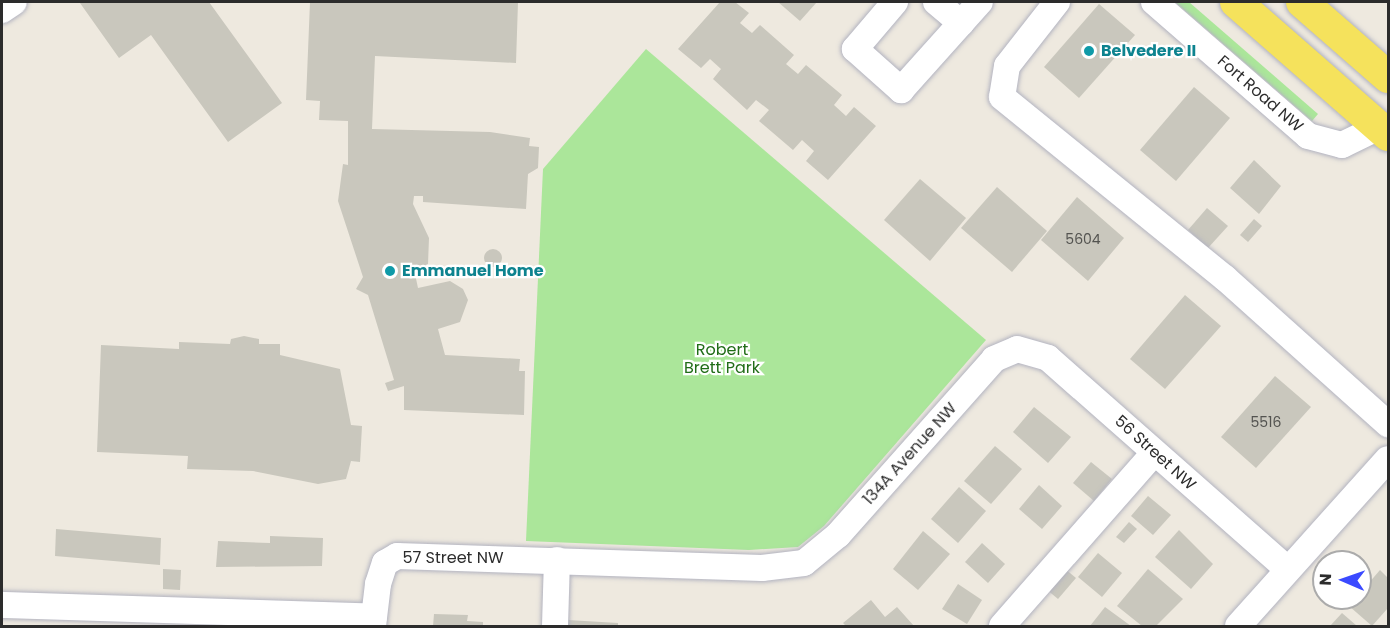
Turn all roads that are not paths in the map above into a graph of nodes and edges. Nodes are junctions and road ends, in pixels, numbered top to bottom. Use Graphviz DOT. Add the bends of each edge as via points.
graph roads {
  1 [pos="14,2"];
  2 [pos="895,2"];
  3 [pos="936,2"];
  4 [pos="980,2"];
  5 [pos="1057,2"];
  6 [pos="1154,2"];
  7 [pos="1236,2"];
  8 [pos="1302,2"];
  9 [pos="2,10"];
  10 [pos="961,23"];
  11 [pos="1389,77"];
  12 [pos="1384,131"];
  13 [pos="1017,349"];
  14 [pos="1389,424"];
  15 [pos="1154,453"];
  16 [pos="1389,459"];
  17 [pos="557,560"];
  18 [pos="804,563"];
  19 [pos="1287,569"];
  20 [pos="2,605"];
  21 [pos="374,622"];
  22 [pos="555,627"];
  23 [pos="1002,627"];
  24 [pos="1238,627"];
  1 -- 9 [label="street"];
  2 -- 10 [label="street" via="855,49 901,90"];
  3 -- 10 [label="street"];
  4 -- 10 [label="street"];
  5 -- 14 [label="street" via="1007,66 1002,97 1225,278"];
  6 -- 12 [label="street, Fort Road NW" via="1308,136 1342,145"];
  7 -- 12 [label="main road, Fort Road NW"];
  8 -- 11 [label="main road"];
  13 -- 15 [label="street, 56 Street NW" via="1048,358"];
  13 -- 18 [label="street, 134A Avenue NW" via="994,359 838,535"];
  15 -- 19 [label="street, 56 Street NW"];
  15 -- 23 [label="street"];
  16 -- 19 [label="street"];
  17 -- 18 [label="street, 57 Street NW" via="762,568"];
  17 -- 21 [label="street, 57 Street NW" via="397,556 385,563"];
  17 -- 22 [label="street"];
  19 -- 24 [label="street"];
  20 -- 21 [label="street, 57 Street NW"];
}
